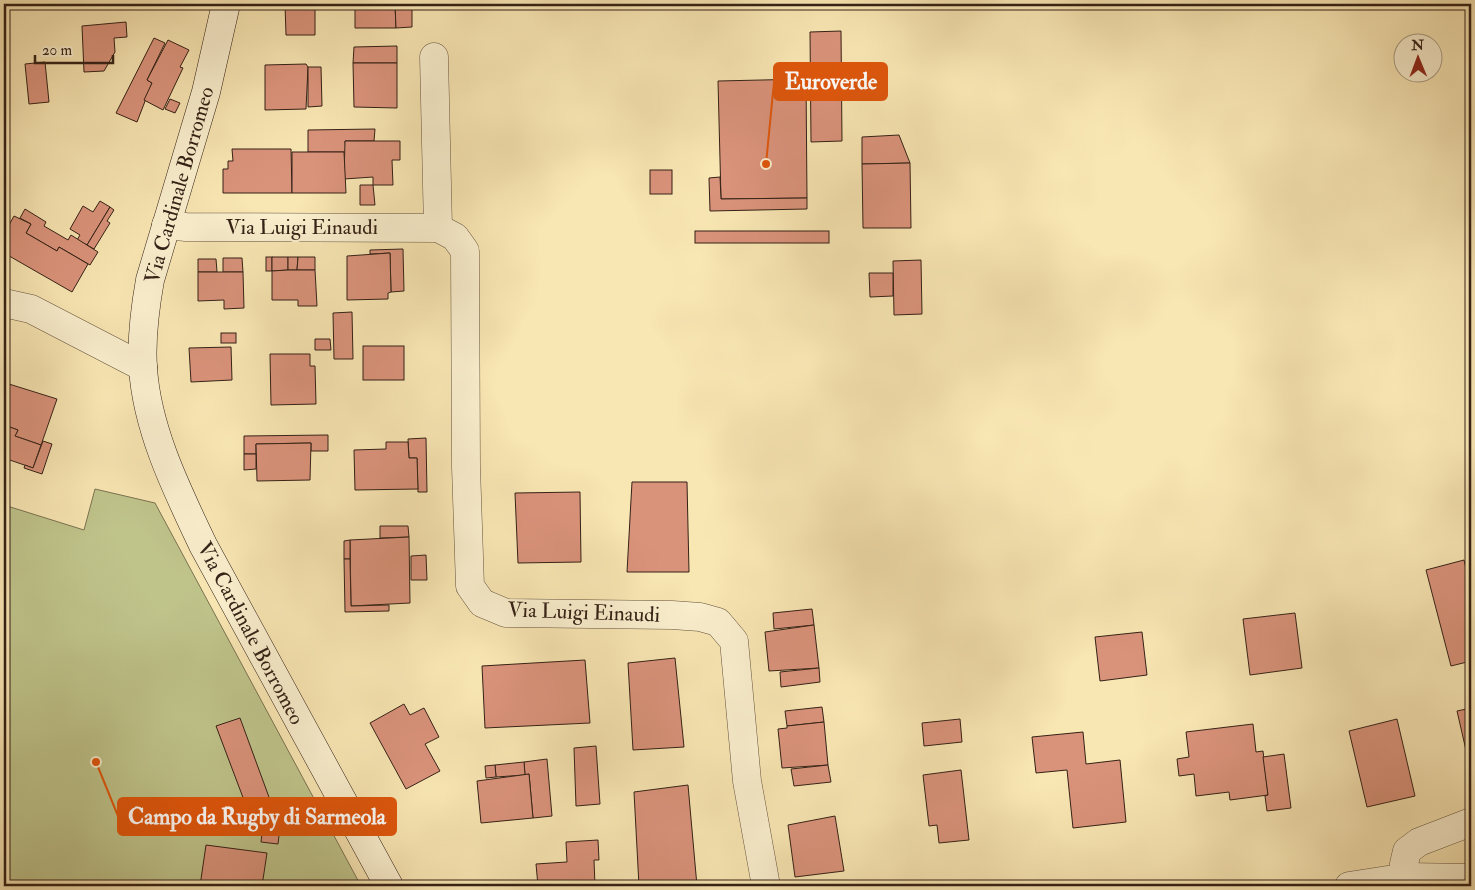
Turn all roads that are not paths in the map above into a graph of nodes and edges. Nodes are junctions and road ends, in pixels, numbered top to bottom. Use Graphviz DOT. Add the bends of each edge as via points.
graph roads {
  1 [pos="226,4"];
  2 [pos="434,57"];
  3 [pos="166,225"];
  4 [pos="438,228"];
  5 [pos="4,303"];
  6 [pos="143,367"];
  7 [pos="1471,822"];
  8 [pos="1406,877"];
  9 [pos="1471,878"];
  10 [pos="389,886"];
  11 [pos="766,886"];
  12 [pos="1349,886"];
  1 -- 3 [label="street, Via Cardinale Borromeo" via="206,92"];
  2 -- 4 [label="street"];
  3 -- 4 [label="street, Via Luigi Einaudi"];
  3 -- 6 [label="street, Via Cardinale Borromeo" via="145,309"];
  4 -- 11 [label="street, Via Luigi Einaudi" via="455,237 465,251 470,586 482,602 506,613 672,615 718,622 734,641 747,781"];
  5 -- 6 [label="street" via="31,308"];
  6 -- 10 [label="street, Via Cardinale Borromeo" via="162,451 177,491 203,545"];
  7 -- 8 [label="street" via="1419,842 1407,851"];
  8 -- 9 [label="street"];
  8 -- 12 [label="street"];
}
